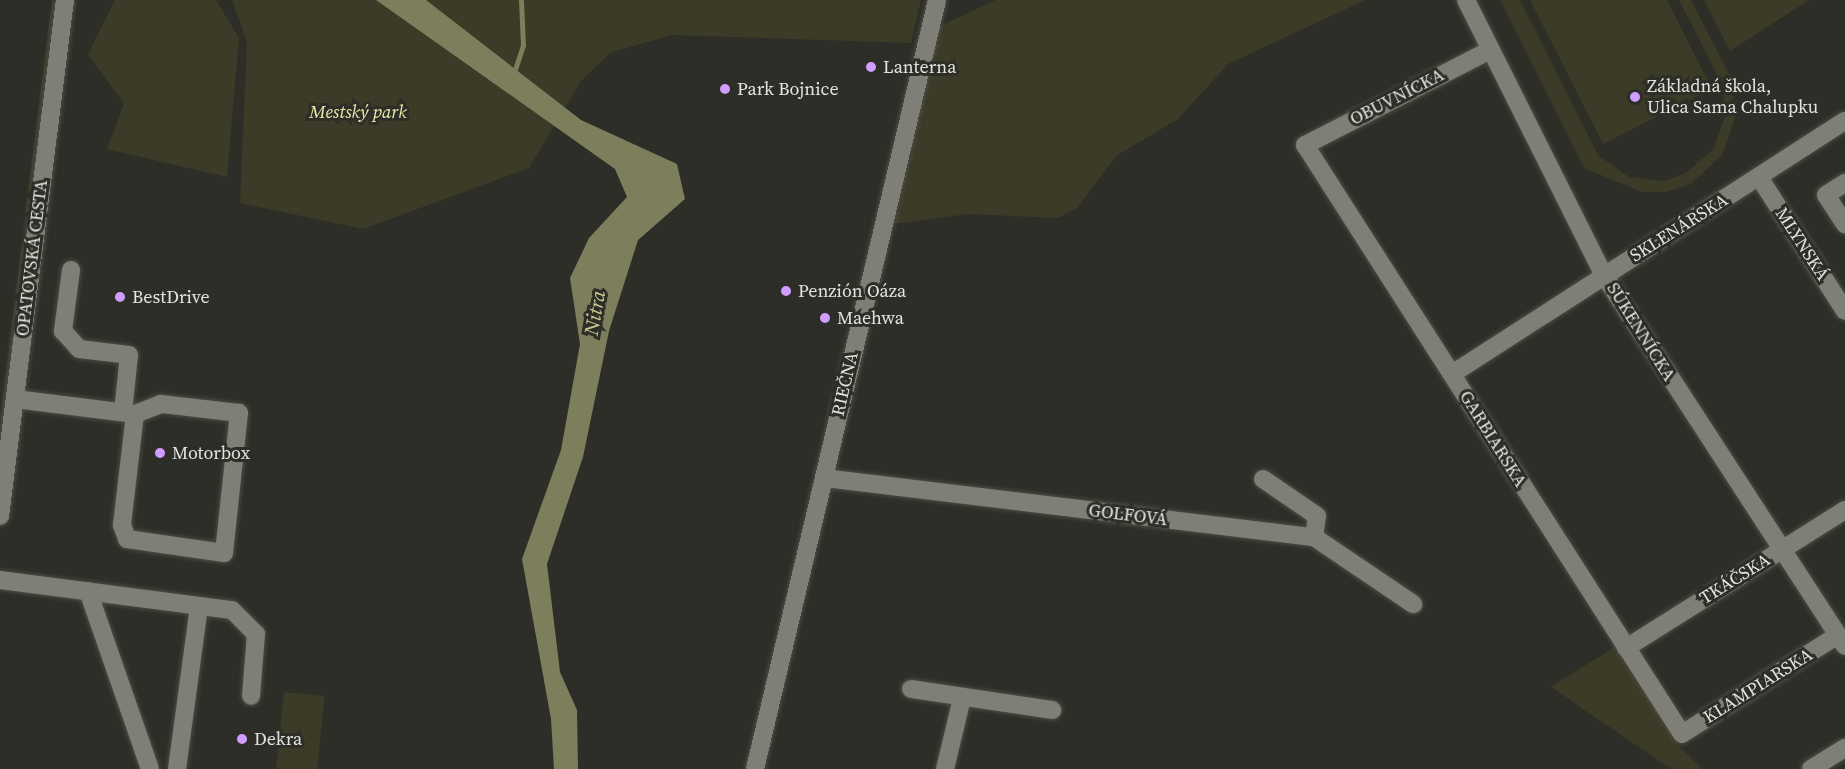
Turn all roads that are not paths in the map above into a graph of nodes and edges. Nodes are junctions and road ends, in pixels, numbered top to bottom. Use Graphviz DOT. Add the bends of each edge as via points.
graph roads {
  1 [pos="65,0"];
  2 [pos="936,0"];
  3 [pos="1466,0"];
  4 [pos="1490,50"];
  5 [pos="1845,121"];
  6 [pos="1305,145"];
  7 [pos="1759,177"];
  8 [pos="1845,183"];
  9 [pos="1845,224"];
  10 [pos="71,270"];
  11 [pos="1604,275"];
  12 [pos="1845,311"];
  13 [pos="1452,374"];
  14 [pos="15,399"];
  15 [pos="129,413"];
  16 [pos="824,478"];
  17 [pos="1263,479"];
  18 [pos="1845,510"];
  19 [pos="0,516"];
  20 [pos="1314,537"];
  21 [pos="1780,551"];
  22 [pos="0,580"];
  23 [pos="88,591"];
  24 [pos="1413,603"];
  25 [pos="199,606"];
  26 [pos="1840,642"];
  27 [pos="1626,648"];
  28 [pos="911,689"];
  29 [pos="251,696"];
  30 [pos="962,698"];
  31 [pos="1053,710"];
  32 [pos="1682,734"];
  33 [pos="1845,748"];
  34 [pos="150,769"];
  35 [pos="177,769"];
  36 [pos="755,769"];
  37 [pos="945,769"];
  38 [pos="1811,769"];
  1 -- 14 [label="street, OPATOVSKÁ CESTA"];
  2 -- 16 [label="street, RIEČNA"];
  3 -- 4 [label="street, SÚKENNÍCKA"];
  4 -- 6 [label="street, OBUVNÍCKA"];
  4 -- 11 [label="street, SÚKENNÍCKA"];
  5 -- 7 [label="street, SKLENÁRSKA"];
  6 -- 13 [label="street, GARBIARSKA"];
  7 -- 11 [label="street, SKLENÁRSKA"];
  7 -- 12 [label="street, MLYNSKÁ"];
  8 -- 9 [label="street" via="1826,195"];
  10 -- 15 [label="street" via="63,331 79,349 129,355"];
  11 -- 13 [label="street, SKLENÁRSKA"];
  11 -- 21 [label="street, SÚKENNÍCKA"];
  13 -- 27 [label="street, GARBIARSKA"];
  14 -- 15 [label="street"];
  14 -- 19 [label="street, OPATOVSKÁ CESTA"];
  15 -- 15 [label="street" via="161,404 240,413 224,553 128,539 122,525"];
  16 -- 20 [label="street, GOLFOVÁ"];
  16 -- 36 [label="street, RIEČNA"];
  17 -- 20 [label="street" via="1317,516"];
  18 -- 21 [label="street, TKÁČSKA"];
  20 -- 24 [label="street, GOLFOVÁ"];
  21 -- 26 [label="street, SÚKENNÍCKA"];
  21 -- 27 [label="street, TKÁČSKA"];
  22 -- 23 [label="street"];
  23 -- 25 [label="street"];
  23 -- 34 [label="street"];
  25 -- 29 [label="street" via="232,610 256,634"];
  25 -- 35 [label="street"];
  26 -- 32 [label="street, KLAMPIARSKA"];
  27 -- 32 [label="street, GARBIARSKA"];
  28 -- 30 [label="street"];
  30 -- 31 [label="street"];
  30 -- 37 [label="street"];
  33 -- 38 [label="street"];
}
